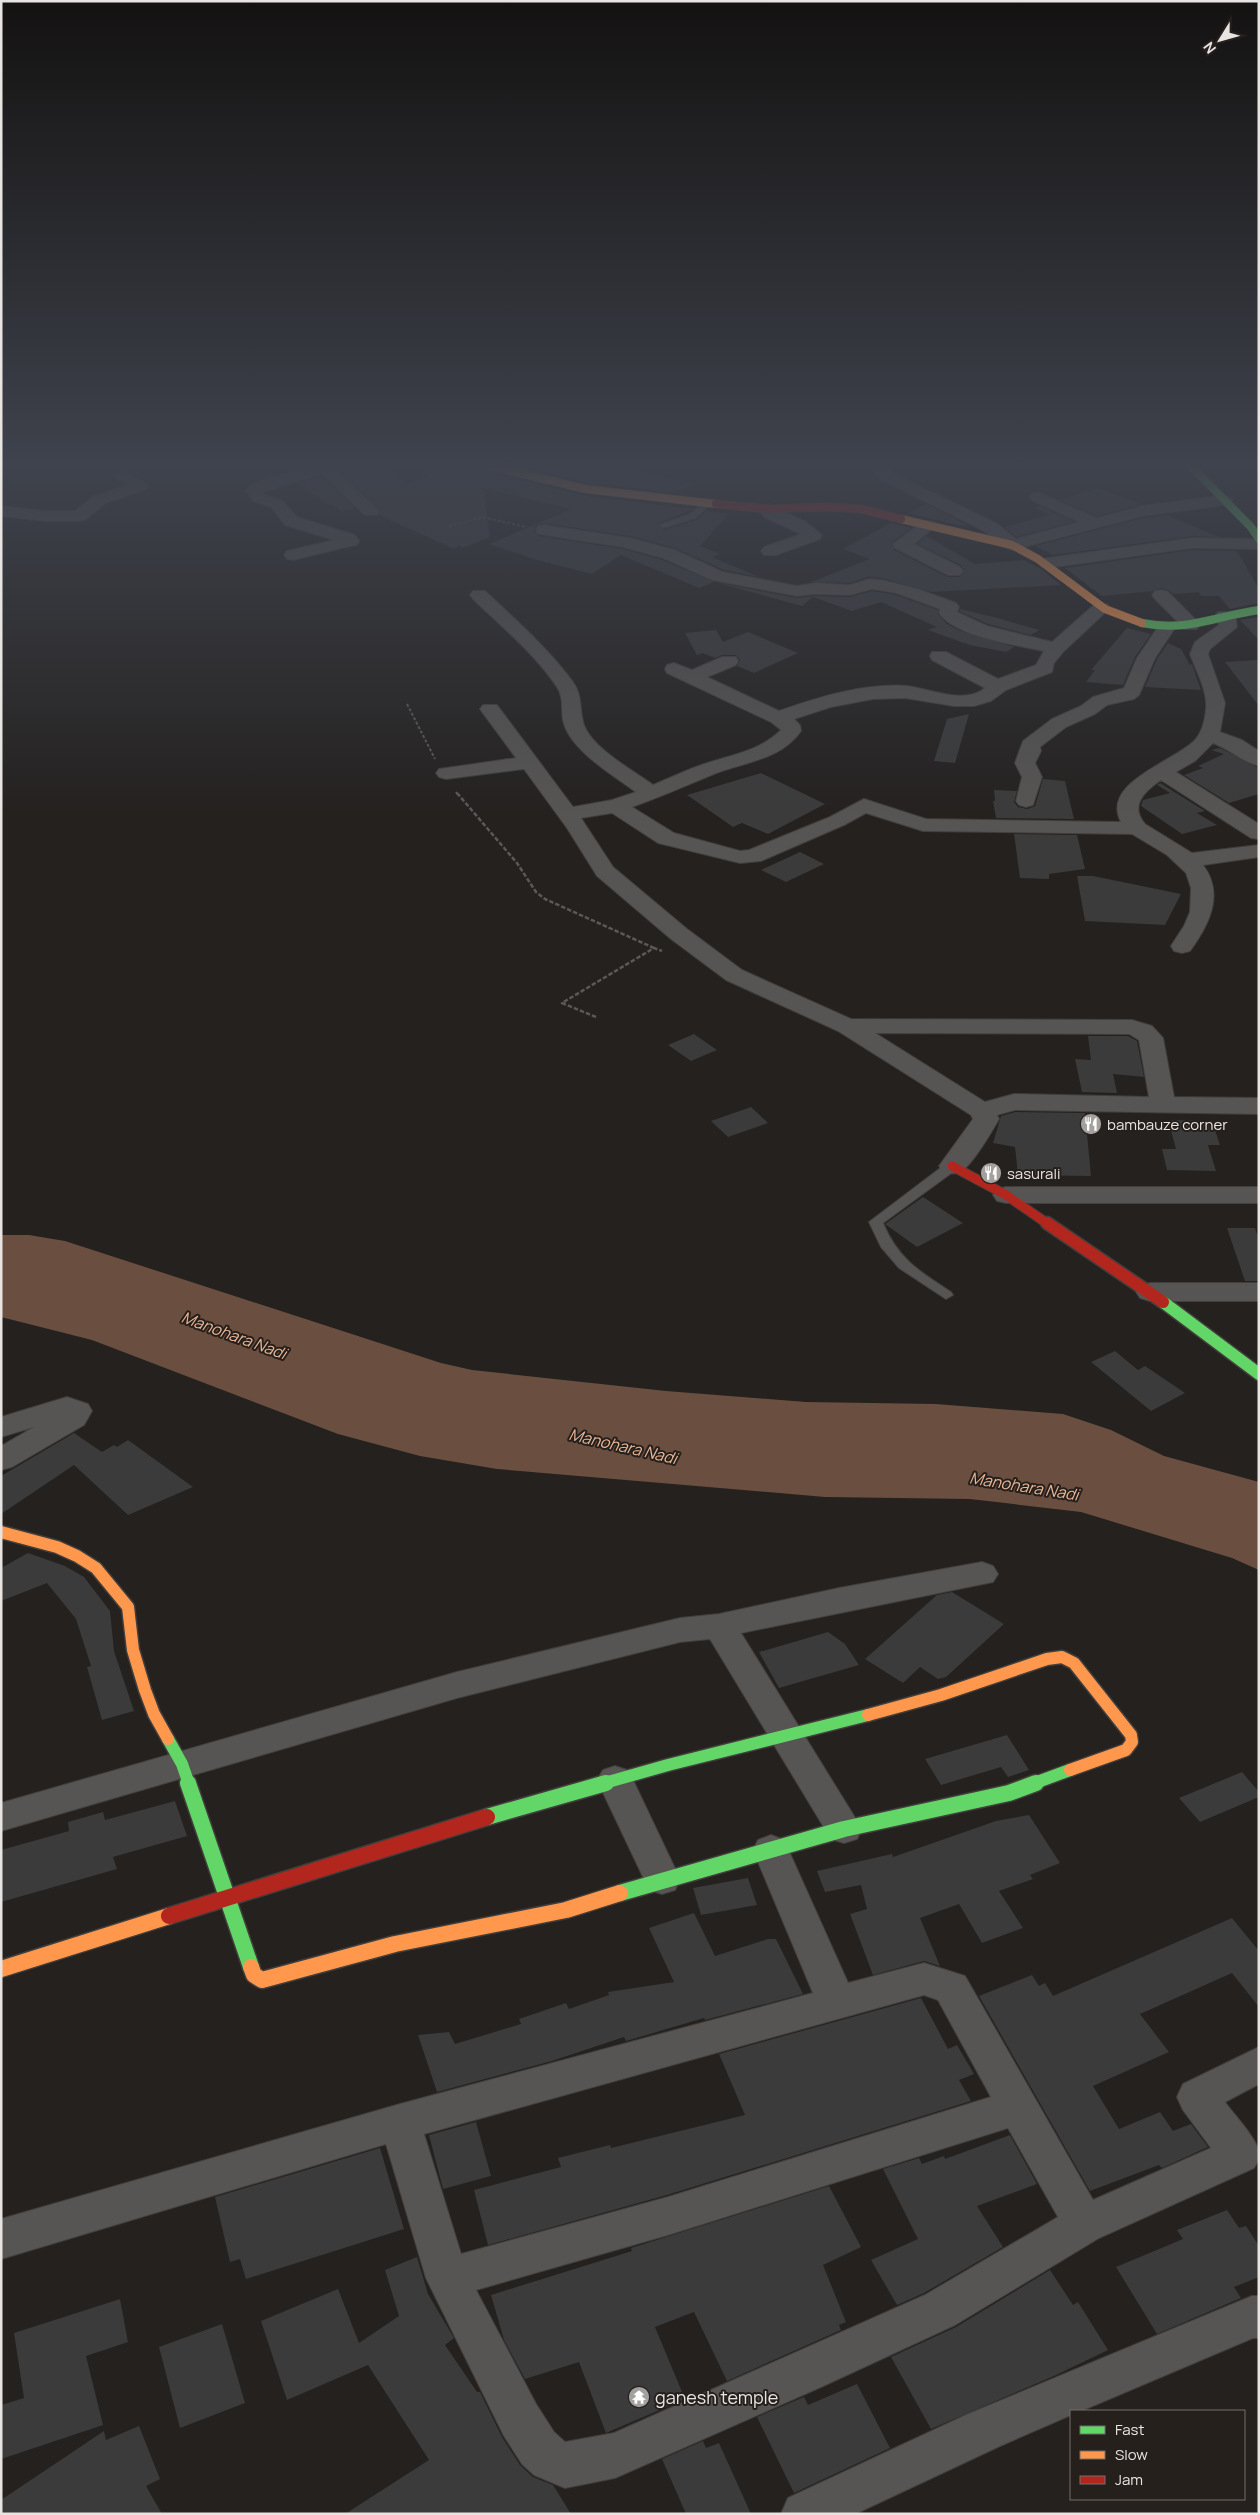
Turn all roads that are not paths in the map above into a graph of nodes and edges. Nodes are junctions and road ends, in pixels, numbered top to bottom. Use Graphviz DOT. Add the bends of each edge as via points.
graph roads {
  1 [pos="752,582"];
  2 [pos="1072,582"];
  3 [pos="479,595"];
  4 [pos="1161,595"];
  5 [pos="1101,608"];
  6 [pos="1259,610"];
  7 [pos="1224,616"];
  8 [pos="1191,626"];
  9 [pos="1166,628"];
  10 [pos="1056,648"];
  11 [pos="939,656"];
  12 [pos="730,661"];
  13 [pos="674,669"];
  14 [pos="692,677"];
  15 [pos="998,687"];
  16 [pos="490,709"];
  17 [pos="778,718"];
  18 [pos="1211,735"];
  19 [pos="1259,760"];
  20 [pos="529,762"];
  21 [pos="1162,772"];
  22 [pos="446,773"];
  23 [pos="651,794"];
  24 [pos="1026,801"];
  25 [pos="616,806"];
  26 [pos="567,814"];
  27 [pos="1135,828"];
  28 [pos="1259,833"];
  29 [pos="1259,851"];
  30 [pos="1190,860"];
  31 [pos="1182,946"];
  32 [pos="848,1026"];
  33 [pos="1164,1104"];
  34 [pos="1259,1106"];
  35 [pos="982,1111"];
  36 [pos="952,1166"];
  37 [pos="1006,1195"];
  38 [pos="1259,1195"];
  39 [pos="1150,1292"];
  40 [pos="1259,1292"];
  41 [pos="946,1295"];
  42 [pos="1259,1374"];
  43 [pos="1,1427"];
  44 [pos="1,1460"];
  45 [pos="1,1532"];
  46 [pos="982,1574"];
  47 [pos="719,1626"];
  48 [pos="787,1734"];
  49 [pos="182,1764"];
  50 [pos="615,1780"];
  51 [pos="1,1818"];
  52 [pos="844,1829"];
  53 [pos="771,1850"];
  54 [pos="662,1879"];
  55 [pos="226,1897"];
  56 [pos="1,1969"];
  57 [pos="837,2003"];
  58 [pos="1259,2064"];
  59 [pos="1018,2107"];
  60 [pos="400,2122"];
  61 [pos="1084,2224"];
  62 [pos="1,2239"];
  63 [pos="447,2278"];
  64 [pos="1259,2317"];
  65 [pos="804,2514"];
  1 -- 10 [label="street" via="797,591 806,588 859,590 870,584 891,587 950,606 951,620"];
  2 -- 5 [label="street"];
  3 -- 23 [label="street" via="536,651 566,687 573,700 576,729 590,746"];
  4 -- 8 [label="street"];
  5 -- 9 [label="street"];
  5 -- 10 [label="street"];
  6 -- 7 [label="street"];
  7 -- 8 [label="street"];
  7 -- 18 [label="street" via="1228,627 1202,646 1199,654 1216,707"];
  8 -- 9 [label="street"];
  9 -- 24 [label="street" via="1146,658 1132,691 1100,701 1059,723 1030,745 1031,751 1025,763 1032,777"];
  10 -- 15 [label="street" via="1045,668"];
  11 -- 15 [label="street"];
  12 -- 14 [label="street"];
  13 -- 14 [label="street"];
  14 -- 17 [label="street"];
  15 -- 17 [label="street" via="985,697 962,700 905,692 843,698"];
  16 -- 20 [label="street"];
  17 -- 23 [label="street" via="790,725 790,732 779,743"];
  18 -- 19 [label="street" via="1235,744"];
  18 -- 21 [label="street" via="1196,750"];
  20 -- 22 [label="street"];
  20 -- 26 [label="street"];
  21 -- 27 [label="street" via="1138,785 1127,801 1128,819"];
  21 -- 28 [label="street"];
  23 -- 25 [label="street"];
  25 -- 26 [label="street"];
  25 -- 27 [label="street" via="666,838 740,857 754,856 838,820 864,805 923,825"];
  26 -- 32 [label="street" via="605,871 717,964 752,985"];
  27 -- 30 [label="street"];
  29 -- 30 [label="street"];
  30 -- 31 [label="street" via="1201,878 1204,898 1202,914"];
  32 -- 33 [label="street" via="1132,1027 1151,1038"];
  32 -- 35 [label="street"];
  33 -- 34 [label="street"];
  33 -- 35 [label="street" via="1014,1102"];
  35 -- 36 [label="street" via="986,1119"];
  36 -- 37 [label="street"];
  36 -- 41 [label="lane" via="876,1222 899,1264"];
  37 -- 38 [label="street"];
  37 -- 39 [label="street"];
  39 -- 40 [label="street"];
  39 -- 42 [label="street"];
  43 -- 44 [label="street" via="67,1408 77,1411 73,1418"];
  45 -- 49 [label="street" via="57,1547 77,1556 96,1568 117,1592 128,1607 133,1650 154,1714"];
  46 -- 47 [label="street"];
  47 -- 48 [label="street"];
  47 -- 49 [label="street" via="680,1630 457,1685"];
  48 -- 50 [label="street"];
  48 -- 52 [label="street"];
  48 -- 52 [label="street" via="957,1690 1047,1659 1062,1657 1074,1663 1131,1735 1132,1742 1126,1750 1010,1793"];
  49 -- 51 [label="street"];
  49 -- 55 [label="street"];
  50 -- 54 [label="street"];
  50 -- 55 [label="street"];
  52 -- 53 [label="street"];
  53 -- 54 [label="street"];
  53 -- 57 [label="street"];
  54 -- 55 [label="street" via="566,1910 395,1944 262,1980 254,1975"];
  55 -- 56 [label="street"];
  57 -- 59 [label="street" via="924,1979 952,1988"];
  57 -- 60 [label="street"];
  58 -- 61 [label="street" via="1197,2097 1240,2155"];
  59 -- 61 [label="street"];
  59 -- 63 [label="street" via="668,2216"];
  60 -- 62 [label="street"];
  60 -- 63 [label="street"];
  61 -- 63 [label="street" via="940,2310 615,2454 565,2465 550,2459 538,2448 520,2420"];
  64 -- 65 [label="street" via="1252,2317 984,2430"];
}
